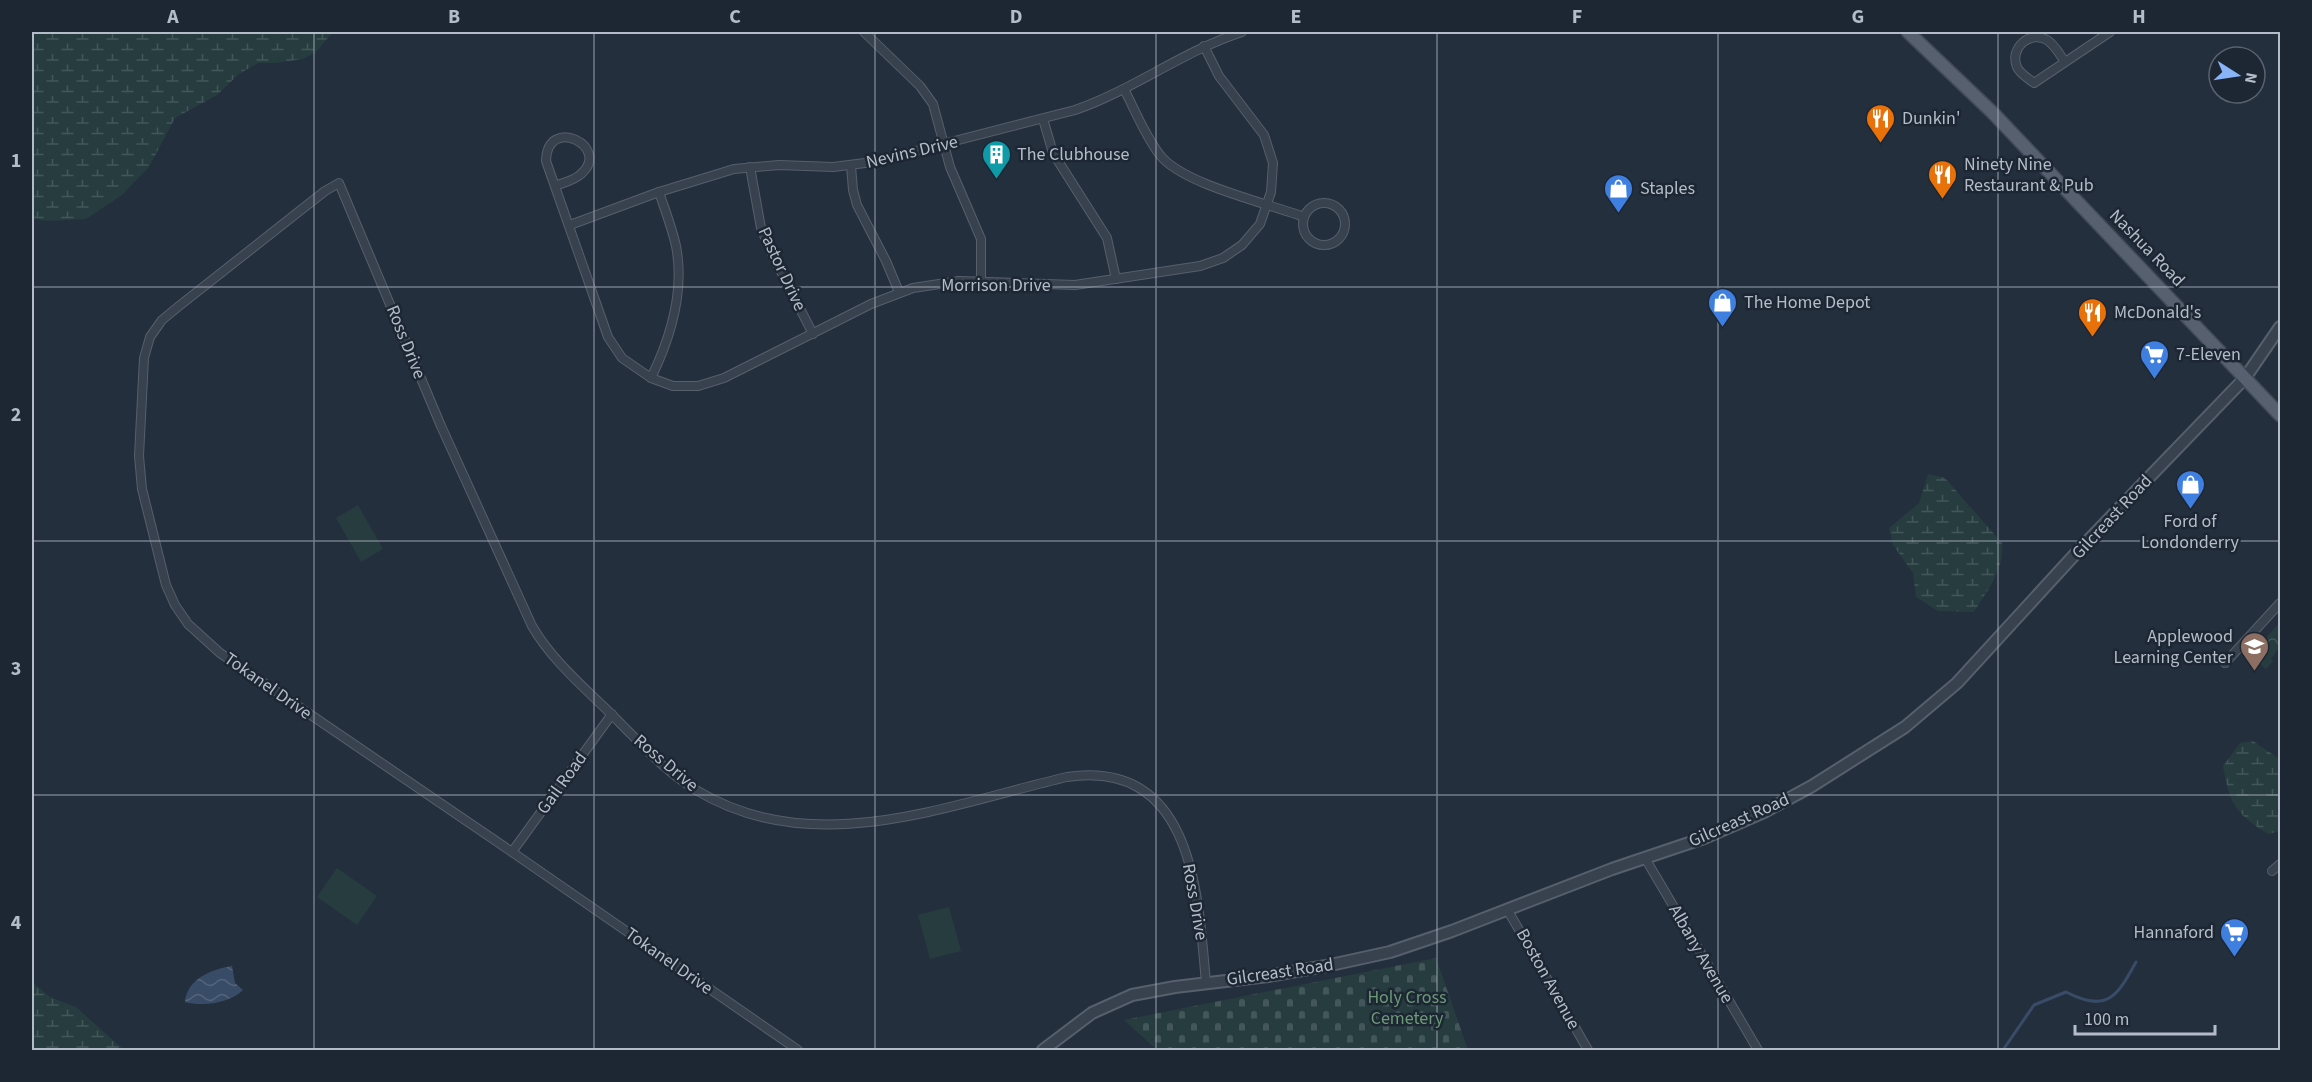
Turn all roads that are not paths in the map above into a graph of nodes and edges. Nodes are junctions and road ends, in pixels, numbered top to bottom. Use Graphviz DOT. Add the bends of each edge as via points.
graph roads {
  1 [pos="864,32"];
  2 [pos="1242,32"];
  3 [pos="1908,32"];
  4 [pos="2110,32"];
  5 [pos="1204,46"];
  6 [pos="2065,62"];
  7 [pos="1124,89"];
  8 [pos="1043,118"];
  9 [pos="944,145"];
  10 [pos="851,166"];
  11 [pos="750,167"];
  12 [pos="339,183"];
  13 [pos="555,186"];
  14 [pos="659,192"];
  15 [pos="1268,204"];
  16 [pos="1304,217"];
  17 [pos="570,225"];
  18 [pos="1116,279"];
  19 [pos="981,281"];
  20 [pos="899,292"];
  21 [pos="2280,327"];
  22 [pos="813,333"];
  23 [pos="651,378"];
  24 [pos="2245,378"];
  25 [pos="2280,416"];
  26 [pos="2280,603"];
  27 [pos="2225,663"];
  28 [pos="612,714"];
  29 [pos="512,852"];
  30 [pos="1645,858"];
  31 [pos="2280,864"];
  32 [pos="2272,871"];
  33 [pos="1507,909"];
  34 [pos="1206,983"];
  35 [pos="798,1050"];
  36 [pos="1043,1050"];
  37 [pos="1588,1050"];
  38 [pos="1758,1050"];
  1 -- 9 [label="street" via="928,95"];
  2 -- 5 [label="street, Nevins Drive"];
  3 -- 24 [label="main road, Nashua Road" via="2008,129"];
  4 -- 6 [label="street"];
  5 -- 7 [label="street, Nevins Drive"];
  5 -- 15 [label="street, Morrison Drive" via="1219,76 1254,120 1271,151 1274,175"];
  6 -- 6 [label="street" via="2050,42 2037,37 2021,44 2015,57 2019,70 2034,83"];
  7 -- 8 [label="street, Nevins Drive" via="1091,105"];
  7 -- 15 [label="street" via="1159,154 1179,171"];
  8 -- 9 [label="street, Nevins Drive"];
  8 -- 18 [label="street" via="1053,153 1107,238"];
  9 -- 10 [label="street, Nevins Drive"];
  9 -- 19 [label="street" via="981,239"];
  10 -- 11 [label="street, Nevins Drive"];
  10 -- 20 [label="street" via="857,205"];
  11 -- 14 [label="street, Nevins Drive"];
  11 -- 22 [label="street, Pastor Drive" via="761,228"];
  12 -- 28 [label="street, Ross Drive" via="441,426 530,621 549,650"];
  12 -- 29 [label="street, Tokanel Drive" via="179,306 162,320 150,338 141,380 139,456 148,521 175,605 203,640"];
  13 -- 13 [label="street, Morrison Drive" via="577,177 586,168 587,150 578,140 564,137 549,147 546,161"];
  13 -- 17 [label="street, Morrison Drive"];
  14 -- 17 [label="street, Nevins Drive"];
  14 -- 23 [label="street" via="676,246 679,273 677,306 664,352"];
  15 -- 16 [label="street"];
  15 -- 18 [label="street, Morrison Drive" via="1256,231 1223,258 1200,266"];
  16 -- 16 [label="street" via="1306,235 1316,244 1334,244 1345,230 1343,213 1329,203 1316,205"];
  17 -- 23 [label="street, Morrison Drive" via="608,337 622,358"];
  18 -- 19 [label="street, Morrison Drive" via="1068,285"];
  19 -- 20 [label="street, Morrison Drive" via="943,283"];
  20 -- 22 [label="street, Morrison Drive"];
  21 -- 24 [label="street, Gilcreast Road"];
  22 -- 23 [label="street, Morrison Drive" via="713,383 673,386"];
  24 -- 25 [label="main road, Nashua Road"];
  24 -- 30 [label="street, Gilcreast Road" via="1965,676 1923,714 1783,802 1704,838"];
  26 -- 27 [label="street"];
  28 -- 29 [label="street, Gail Road"];
  28 -- 34 [label="street, Ross Drive" via="657,760 695,790 755,815 799,824 866,823 908,817 1090,774 1113,776 1134,785 1166,813 1186,852 1197,894"];
  29 -- 35 [label="street, Tokanel Drive"];
  30 -- 33 [label="street, Gilcreast Road"];
  30 -- 38 [label="street, Albany Avenue"];
  31 -- 32 [label="street"];
  33 -- 34 [label="street, Gilcreast Road" via="1369,958"];
  33 -- 37 [label="street, Boston Avenue"];
  34 -- 36 [label="street, Gilcreast Road" via="1154,990 1112,1003"];
}
